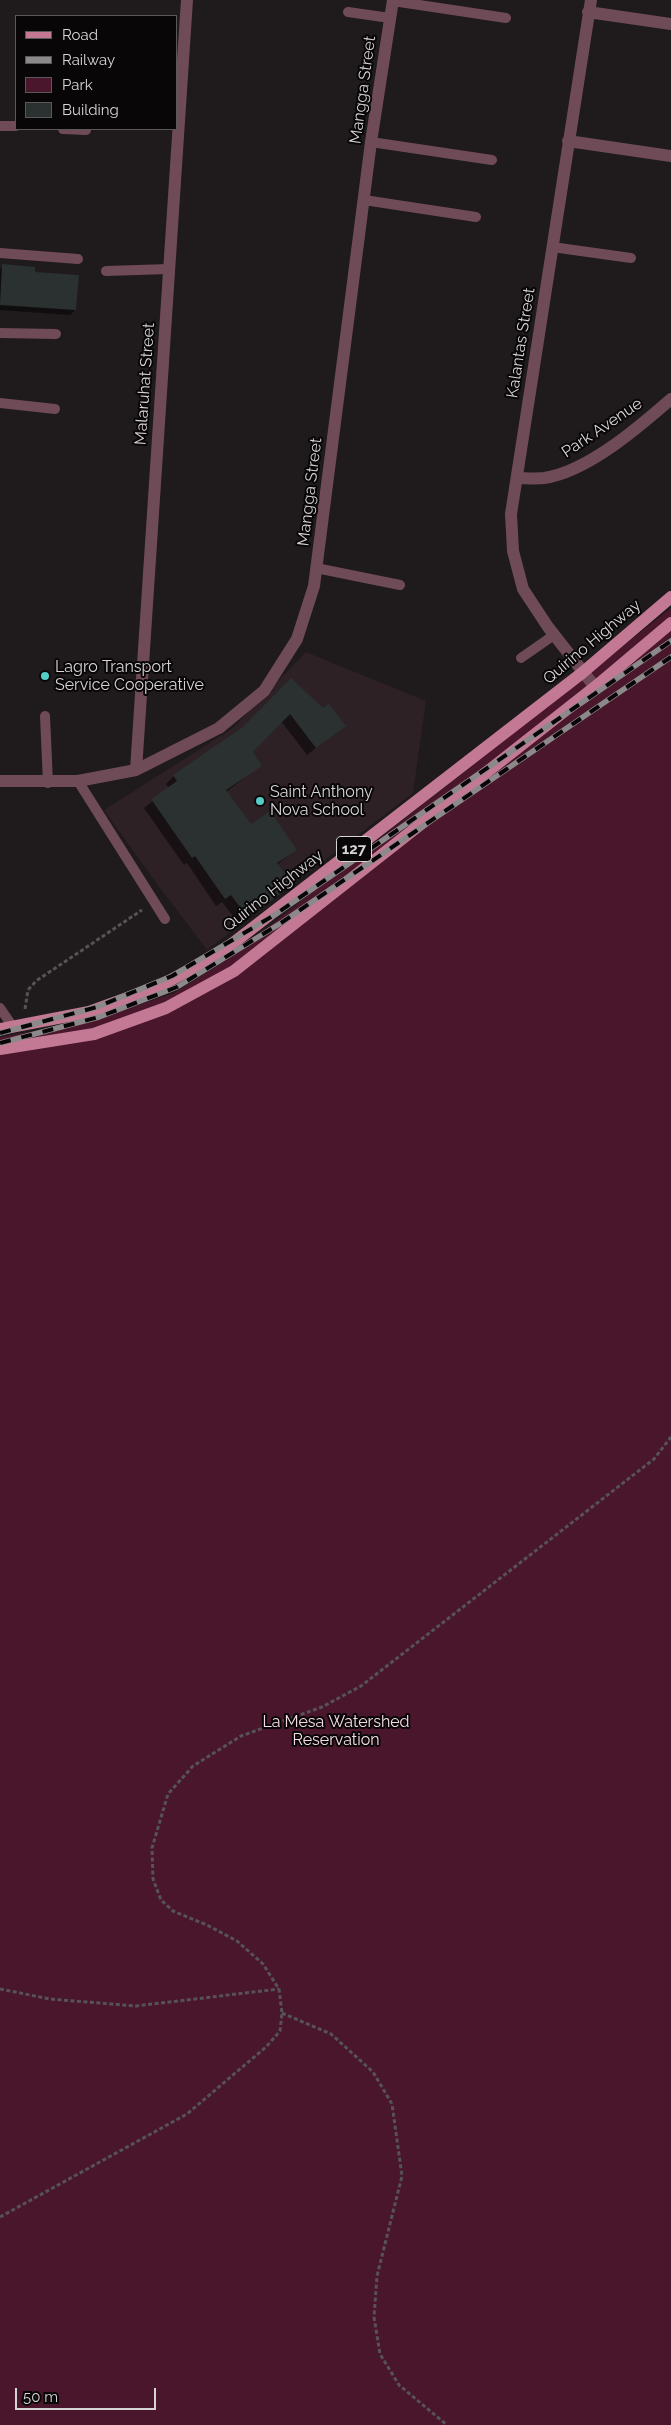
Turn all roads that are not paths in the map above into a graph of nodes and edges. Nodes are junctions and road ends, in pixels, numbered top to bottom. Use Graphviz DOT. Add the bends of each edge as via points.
graph roads {
  1 [pos="188,0"];
  2 [pos="393,0"];
  3 [pos="589,6"];
  4 [pos="348,12"];
  5 [pos="390,18"];
  6 [pos="506,18"];
  7 [pos="671,24"];
  8 [pos="0,126"];
  9 [pos="15,126"];
  10 [pos="568,141"];
  11 [pos="371,142"];
  12 [pos="671,156"];
  13 [pos="492,160"];
  14 [pos="364,200"];
  15 [pos="476,217"];
  16 [pos="552,247"];
  17 [pos="0,253"];
  18 [pos="632,258"];
  19 [pos="78,259"];
  20 [pos="169,269"];
  21 [pos="106,272"];
  22 [pos="0,333"];
  23 [pos="56,334"];
  24 [pos="671,399"];
  25 [pos="0,403"];
  26 [pos="55,409"];
  27 [pos="517,478"];
  28 [pos="316,568"];
  29 [pos="400,585"];
  30 [pos="671,597"];
  31 [pos="671,623"];
  32 [pos="554,635"];
  33 [pos="521,658"];
  34 [pos="582,673"];
  35 [pos="595,687"];
  36 [pos="45,716"];
  37 [pos="136,770"];
  38 [pos="0,781"];
  39 [pos="78,781"];
  40 [pos="48,783"];
  41 [pos="165,919"];
  42 [pos="0,1008"];
  43 [pos="13,1027"];
  44 [pos="0,1029"];
  45 [pos="0,1050"];
  1 -- 20 [label="street, Malaruhat Street"];
  2 -- 5 [label="street, Mangga Street"];
  2 -- 6 [label="lane"];
  3 -- 7 [label="street"];
  3 -- 10 [label="street, Kalantas Street"];
  4 -- 5 [label="lane"];
  5 -- 11 [label="street, Mangga Street"];
  8 -- 9 [label="lane"];
  10 -- 12 [label="street"];
  10 -- 16 [label="street, Kalantas Street"];
  11 -- 13 [label="lane"];
  11 -- 14 [label="street, Mangga Street"];
  14 -- 15 [label="lane"];
  14 -- 28 [label="street, Mangga Street"];
  16 -- 18 [label="lane"];
  16 -- 27 [label="street, Kalantas Street"];
  17 -- 19 [label="lane"];
  20 -- 21 [label="lane"];
  20 -- 37 [label="street, Malaruhat Street"];
  22 -- 23 [label="lane"];
  24 -- 27 [label="street, Park Avenue" via="642,424 582,465 543,478"];
  25 -- 26 [label="lane"];
  27 -- 32 [label="street, Kalantas Street" via="511,514 513,551 524,589"];
  28 -- 29 [label="lane"];
  28 -- 37 [label="street, Mangga Street" via="314,586 297,639 264,691 219,728"];
  30 -- 34 [label="main road, Quirino Highway / 127"];
  31 -- 35 [label="main road, 127"];
  32 -- 33 [label="lane"];
  32 -- 34 [label="street, Kalantas Street"];
  34 -- 35 [label="street, Kalantas Street"];
  34 -- 43 [label="main road, Quirino Highway / 127" via="219,954 158,987 89,1012"];
  35 -- 45 [label="main road, 127" via="234,971 166,1008 94,1034"];
  36 -- 40 [label="lane"];
  37 -- 39 [label="street, Mangga Street"];
  38 -- 40 [label="street, Mangga Street"];
  39 -- 40 [label="street, Mangga Street"];
  39 -- 41 [label="lane"];
  42 -- 43 [label="lane"];
  43 -- 44 [label="main road, Quirino Highway / 127"];
}
